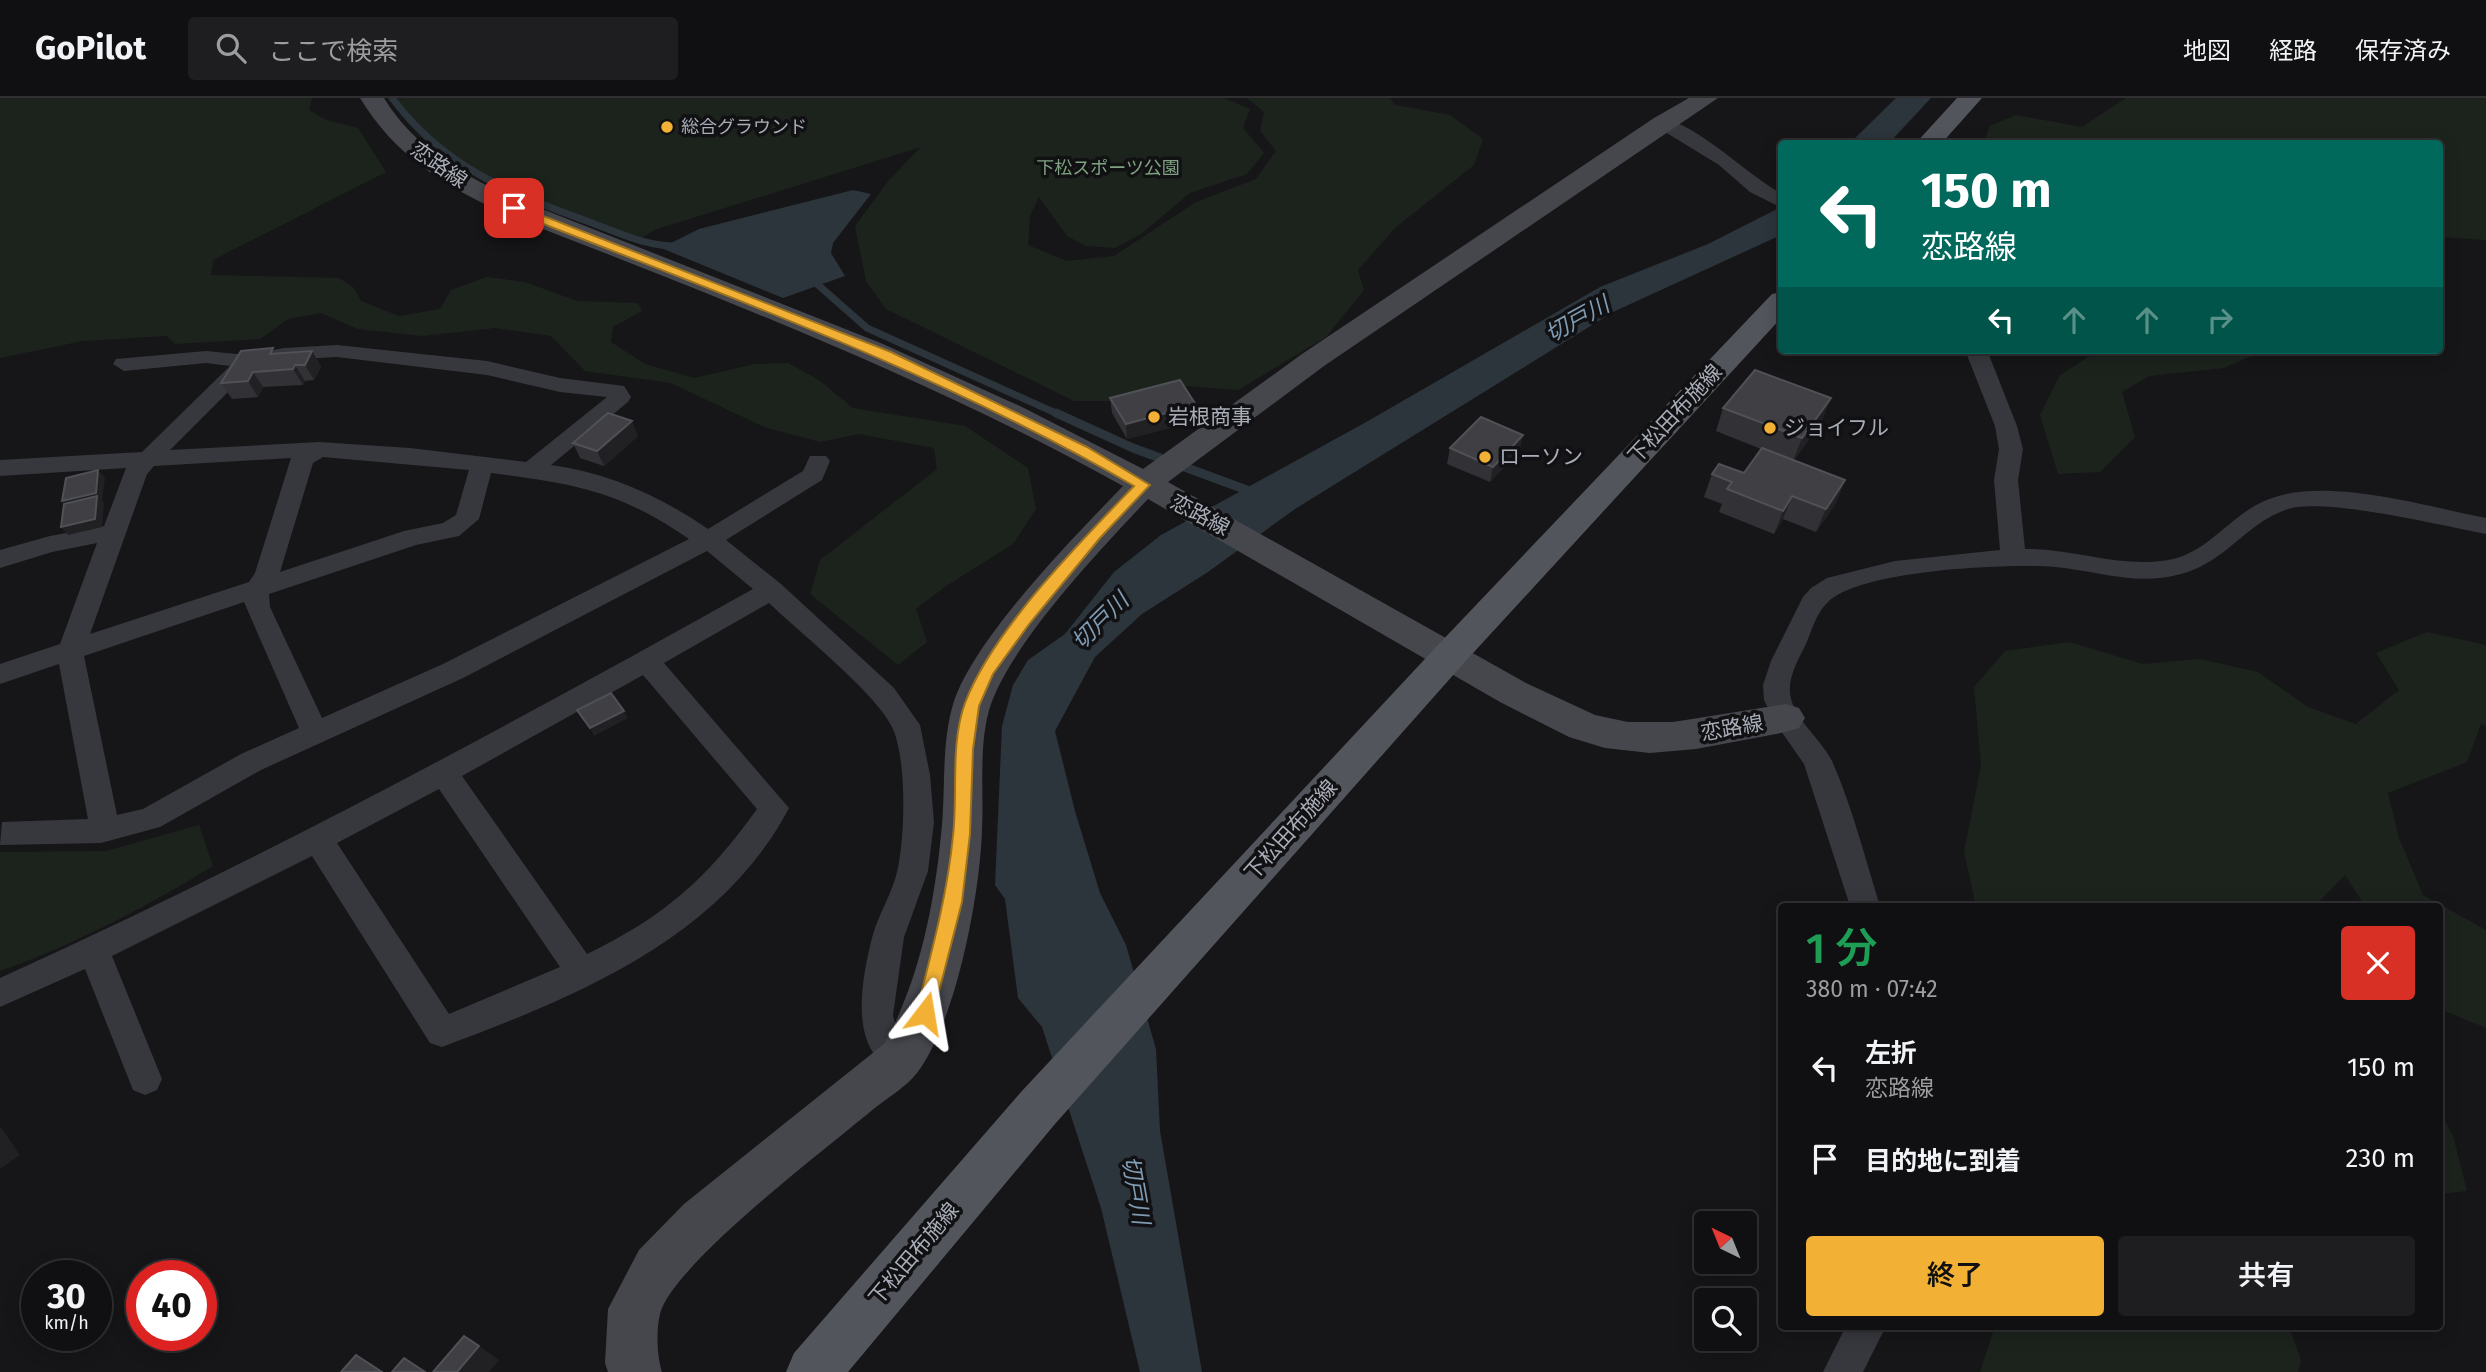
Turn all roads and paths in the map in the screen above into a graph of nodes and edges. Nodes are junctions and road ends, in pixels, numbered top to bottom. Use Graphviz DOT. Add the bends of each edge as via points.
graph roads {
  1 [pos="372,98"];
  2 [pos="1706,98"];
  3 [pos="1970,98"];
  4 [pos="1663,123"];
  5 [pos="1931,140"];
  6 [pos="1777,200"];
  7 [pos="1778,304"];
  8 [pos="1978,354"];
  9 [pos="247,361"];
  10 [pos="124,364"];
  11 [pos="319,449"];
  12 [pos="147,458"];
  13 [pos="818,461"];
  14 [pos="484,466"];
  15 [pos="0,468"];
  16 [pos="530,471"];
  17 [pos="1143,485"];
  18 [pos="2486,526"];
  19 [pos="114,532"];
  20 [pos="706,539"];
  21 [pos="2013,556"];
  22 [pos="0,559"];
  23 [pos="772,590"];
  24 [pos="256,591"];
  25 [pos="70,652"];
  26 [pos="1450,654"];
  27 [pos="647,661"];
  28 [pos="0,674"];
  29 [pos="1786,718"];
  30 [pos="314,731"];
  31 [pos="443,772"];
  32 [pos="101,831"];
  33 [pos="2,834"];
  34 [pos="317,838"];
  35 [pos="1864,903"];
  36 [pos="94,951"];
  37 [pos="578,973"];
  38 [pos="0,993"];
  39 [pos="900,1059"];
  40 [pos="145,1079"];
  41 [pos="1865,1330"];
  42 [pos="635,1372"];
  43 [pos="813,1372"];
  44 [pos="1842,1372"];
  1 -- 17 [label="street, 恋路線" via="401,139 463,184 887,355 1082,450"];
  2 -- 4 [label="street"];
  3 -- 5 [label="main road"];
  4 -- 6 [label="street"];
  4 -- 17 [label="street" via="1313,360"];
  7 -- 26 [label="main road, 下松田布施線"];
  8 -- 21 [label="street" via="2011,449 2006,480"];
  9 -- 10 [label="street" via="206,357"];
  9 -- 12 [label="street"];
  9 -- 16 [label="street" via="337,351 487,368 560,385 616,391 620,397"];
  11 -- 12 [label="street"];
  11 -- 14 [label="street"];
  11 -- 24 [label="street" via="302,459 267,574"];
  12 -- 15 [label="street"];
  12 -- 19 [label="street" via="136,471"];
  13 -- 20 [label="street" via="814,475"];
  14 -- 16 [label="street"];
  14 -- 24 [label="street" via="467,519 450,530 413,537"];
  16 -- 20 [label="street" via="575,476 612,487 664,510"];
  17 -- 26 [label="street, 恋路線"];
  17 -- 39 [label="street" via="1025,619 971,706 953,902 925,1013"];
  18 -- 21 [label="street" via="2313,498 2283,501 2217,550 2188,564 2160,570"];
  19 -- 22 [label="street"];
  19 -- 25 [label="street"];
  20 -- 23 [label="street"];
  20 -- 30 [label="street" via="453,671"];
  21 -- 29 [label="street" via="1868,575 1837,583 1820,594 1799,627 1778,680 1777,698"];
  23 -- 27 [label="street"];
  23 -- 39 [label="street" via="884,695 906,725 919,822 913,871 888,937 877,1015 883,1041"];
  24 -- 25 [label="street"];
  24 -- 30 [label="street" via="257,607"];
  25 -- 28 [label="street"];
  25 -- 32 [label="street" via="103,816"];
  26 -- 29 [label="street, 恋路線" via="1549,710 1605,733 1671,739"];
  26 -- 43 [label="main road, 下松田布施線" via="1038,1108"];
  27 -- 31 [label="street"];
  27 -- 37 [label="street" via="774,808 702,898 664,927"];
  29 -- 35 [label="street" via="1818,762"];
  30 -- 32 [label="street" via="150,819"];
  31 -- 34 [label="street"];
  31 -- 37 [label="street" via="571,955"];
  32 -- 33 [label="street"];
  34 -- 36 [label="street"];
  34 -- 37 [label="street" via="442,1031"];
  36 -- 38 [label="street"];
  36 -- 40 [label="street"];
  39 -- 42 [label="street" via="702,1221 657,1268 634,1309"];
  41 -- 44 [label="street"];
}
